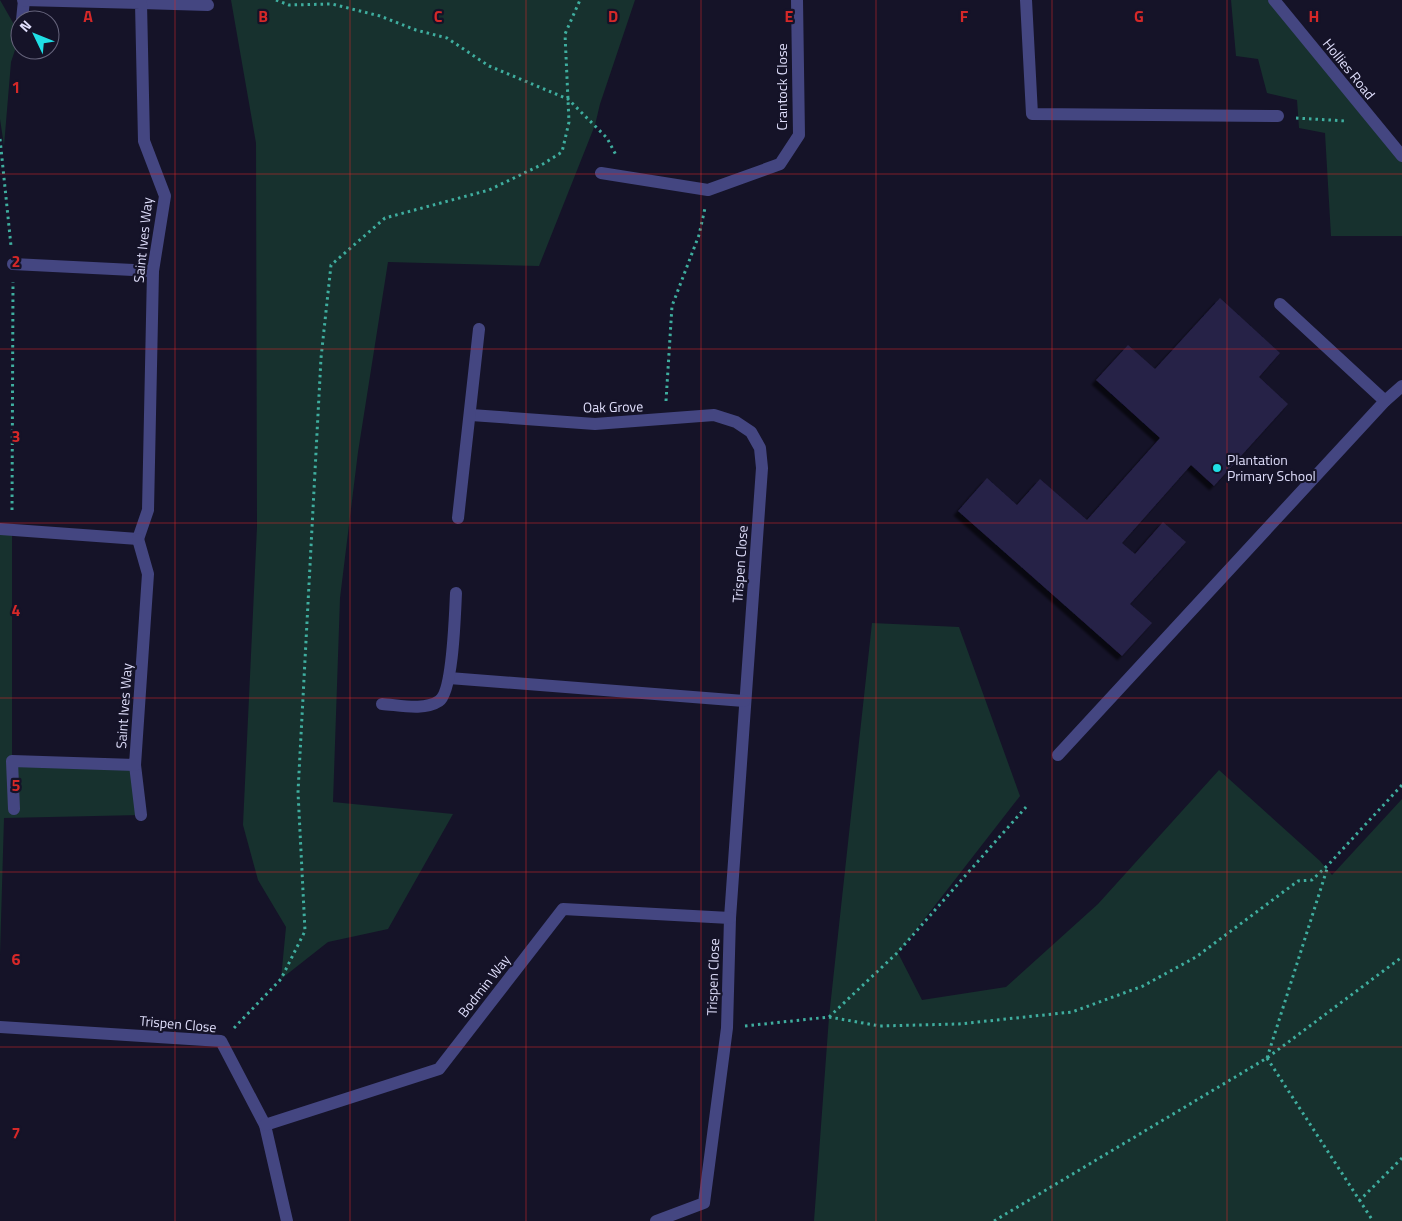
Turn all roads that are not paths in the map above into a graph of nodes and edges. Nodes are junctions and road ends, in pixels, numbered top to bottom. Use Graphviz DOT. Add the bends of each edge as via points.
graph roads {
  1 [pos="23,0"];
  2 [pos="796,0"];
  3 [pos="1026,0"];
  4 [pos="1274,0"];
  5 [pos="141,4"];
  6 [pos="208,5"];
  7 [pos="1278,116"];
  8 [pos="1402,156"];
  9 [pos="601,173"];
  10 [pos="13,264"];
  11 [pos="153,271"];
  12 [pos="1280,304"];
  13 [pos="479,329"];
  14 [pos="1402,386"];
  15 [pos="1385,400"];
  16 [pos="471,415"];
  17 [pos="751,432"];
  18 [pos="458,518"];
  19 [pos="6,529"];
  20 [pos="138,539"];
  21 [pos="456,593"];
  22 [pos="450,678"];
  23 [pos="744,701"];
  24 [pos="382,704"];
  25 [pos="1058,755"];
  26 [pos="135,765"];
  27 [pos="14,809"];
  28 [pos="141,815"];
  29 [pos="730,918"];
  30 [pos="0,1027"];
  31 [pos="265,1125"];
  32 [pos="287,1221"];
  33 [pos="656,1221"];
  1 -- 5 [label="street"];
  2 -- 9 [label="street, Crantock Close" via="798,135 780,164 708,190"];
  3 -- 7 [label="street" via="1032,114"];
  4 -- 8 [label="street, Hollies Road"];
  5 -- 6 [label="street"];
  5 -- 11 [label="street, Saint Ives Way" via="144,141 165,196"];
  10 -- 11 [label="street"];
  11 -- 20 [label="street, Saint Ives Way" via="148,510"];
  12 -- 15 [label="street"];
  13 -- 16 [label="street"];
  14 -- 15 [label="street"];
  15 -- 25 [label="street"];
  16 -- 17 [label="street, Oak Grove" via="595,424 714,415 736,422"];
  16 -- 18 [label="street"];
  17 -- 23 [label="street, Trispen Close" via="760,448 762,468"];
  19 -- 20 [label="street"];
  20 -- 26 [label="street, Saint Ives Way" via="148,574"];
  21 -- 22 [label="street"];
  22 -- 23 [label="street"];
  22 -- 24 [label="street" via="446,694 428,706"];
  23 -- 29 [label="street, Trispen Close"];
  26 -- 27 [label="street, Saint Ives Way" via="12,761"];
  26 -- 28 [label="street"];
  29 -- 31 [label="street, Bodmin Way" via="563,908 439,1069"];
  29 -- 33 [label="street, Trispen Close" via="727,1028 704,1203"];
  30 -- 31 [label="street, Trispen Close" via="221,1041"];
  31 -- 32 [label="street, Trispen Close"];
}
